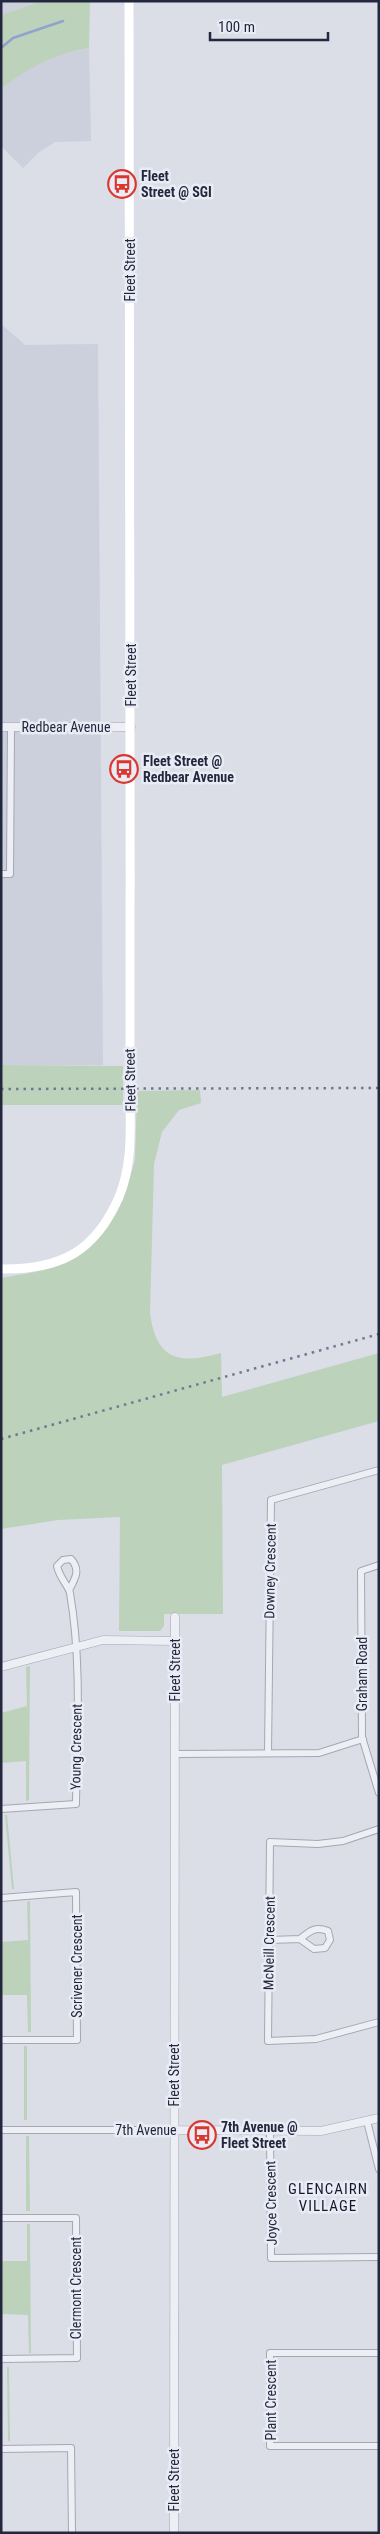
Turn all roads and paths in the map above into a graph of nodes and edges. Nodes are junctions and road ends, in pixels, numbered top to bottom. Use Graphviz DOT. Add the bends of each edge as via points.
graph roads {
  1 [pos="129,1"];
  2 [pos="1,727"];
  3 [pos="12,727"];
  4 [pos="131,727"];
  5 [pos="1,874"];
  6 [pos="1,1269"];
  7 [pos="379,1470"];
  8 [pos="379,1565"];
  9 [pos="69,1590"];
  10 [pos="174,1618"];
  11 [pos="174,1641"];
  12 [pos="78,1646"];
  13 [pos="1,1667"];
  14 [pos="363,1739"];
  15 [pos="268,1753"];
  16 [pos="175,1754"];
  17 [pos="379,1793"];
  18 [pos="1,1809"];
  19 [pos="379,1829"];
  20 [pos="1,1898"];
  21 [pos="300,1939"];
  22 [pos="270,1940"];
  23 [pos="379,2022"];
  24 [pos="1,2040"];
  25 [pos="379,2118"];
  26 [pos="367,2121"];
  27 [pos="1,2130"];
  28 [pos="174,2130"];
  29 [pos="270,2130"];
  30 [pos="379,2169"];
  31 [pos="1,2218"];
  32 [pos="379,2257"];
  33 [pos="379,2353"];
  34 [pos="1,2359"];
  35 [pos="379,2446"];
  36 [pos="1,2449"];
  37 [pos="72,2533"];
  38 [pos="174,2533"];
  1 -- 4 [label="main road, Fleet Street"];
  2 -- 3 [label="street, Redbear Avenue"];
  3 -- 4 [label="street, Redbear Avenue"];
  3 -- 5 [label="street" via="10,874"];
  4 -- 6 [label="main road, Fleet Street" via="132,1150 119,1197 94,1240 69,1258 46,1265"];
  7 -- 15 [label="street, Downey Crescent" via="271,1500"];
  8 -- 14 [label="street, Graham Road" via="361,1571"];
  9 -- 9 [label="street" via="77,1575 76,1564 63,1560 57,1566 59,1577"];
  9 -- 12 [label="street"];
  10 -- 11 [label="street, Fleet Street"];
  11 -- 12 [label="street" via="103,1640"];
  11 -- 16 [label="street, Fleet Street"];
  12 -- 13 [label="street"];
  12 -- 18 [label="street, Young Crescent" via="76,1804"];
  14 -- 15 [label="street" via="319,1753"];
  14 -- 17 [label="street, Graham Road"];
  15 -- 16 [label="street"];
  16 -- 28 [label="street, Fleet Street"];
  19 -- 22 [label="street, McNeill Crescent" via="343,1841 318,1844 270,1842"];
  20 -- 24 [label="street, Scrivener Crescent" via="76,1892 77,2020 77,2040"];
  21 -- 21 [label="street" via="314,1948 325,1948 330,1940 328,1931 320,1928"];
  21 -- 22 [label="street"];
  22 -- 23 [label="street, McNeill Crescent" via="268,2041 316,2038"];
  25 -- 26 [label="street, 7th Avenue"];
  26 -- 29 [label="street, 7th Avenue" via="321,2131"];
  26 -- 30 [label="street"];
  27 -- 28 [label="street, 7th Avenue"];
  28 -- 29 [label="street, 7th Avenue"];
  28 -- 38 [label="street, Fleet Street"];
  29 -- 32 [label="street, Joyce Crescent" via="272,2258"];
  31 -- 34 [label="street, Clermont Crescent" via="76,2218 77,2349 77,2358"];
  33 -- 35 [label="street, Plant Crescent" via="270,2353 270,2446"];
  36 -- 37 [label="street" via="71,2448"];
}
